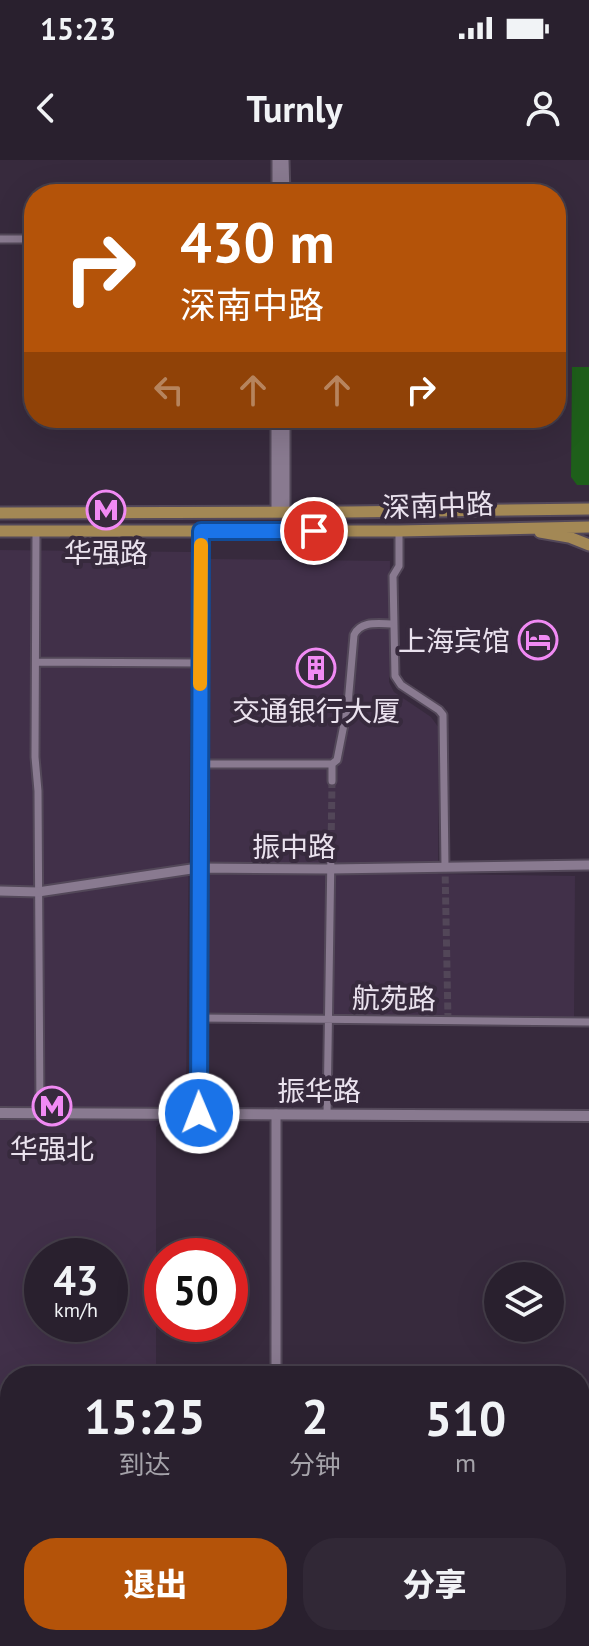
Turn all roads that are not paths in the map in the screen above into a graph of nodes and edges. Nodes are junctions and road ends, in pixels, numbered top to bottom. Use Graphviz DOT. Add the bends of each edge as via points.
graph roads {
  1 [pos="277,160"];
  2 [pos="284,160"];
  3 [pos="277,184"];
  4 [pos="285,184"];
  5 [pos="0,239"];
  6 [pos="24,239"];
  7 [pos="276,428"];
  8 [pos="284,428"];
  9 [pos="589,509"];
  10 [pos="280,511"];
  11 [pos="0,513"];
  12 [pos="524,527"];
  13 [pos="589,527"];
  14 [pos="0,531"];
  15 [pos="36,531"];
  16 [pos="201,531"];
  17 [pos="399,531"];
  18 [pos="589,545"];
  19 [pos="394,624"];
  20 [pos="36,662"];
  21 [pos="200,663"];
  22 [pos="200,764"];
  23 [pos="332,764"];
  24 [pos="332,781"];
  25 [pos="331,851"];
  26 [pos="589,865"];
  27 [pos="445,866"];
  28 [pos="198,868"];
  29 [pos="330,869"];
  30 [pos="0,891"];
  31 [pos="38,892"];
  32 [pos="198,1018"];
  33 [pos="328,1019"];
  34 [pos="589,1022"];
  35 [pos="0,1113"];
  36 [pos="40,1113"];
  37 [pos="199,1113"];
  38 [pos="276,1114"];
  39 [pos="327,1115"];
  40 [pos="589,1116"];
  41 [pos="276,1366"];
  1 -- 3 [label="street"];
  2 -- 4 [label="street"];
  5 -- 6 [label="street"];
  7 -- 10 [label="street"];
  8 -- 10 [label="street"];
  9 -- 10 [label="main road, 深南中路"];
  10 -- 11 [label="main road, 深南中路"];
  12 -- 13 [label="main road, 深南中路"];
  12 -- 17 [label="main road, 深南中路"];
  12 -- 18 [label="main road"];
  14 -- 15 [label="main road, 深南中路"];
  15 -- 16 [label="main road, 深南中路"];
  15 -- 20 [label="street"];
  16 -- 17 [label="main road, 深南中路"];
  16 -- 21 [label="main road"];
  17 -- 19 [label="street"];
  19 -- 23 [label="street" via="357,628 347,714"];
  19 -- 27 [label="street" via="396,681 443,715"];
  20 -- 21 [label="street"];
  20 -- 31 [label="street"];
  21 -- 22 [label="main road"];
  22 -- 23 [label="street"];
  22 -- 28 [label="main road"];
  23 -- 24 [label="street"];
  25 -- 29 [label="street"];
  26 -- 27 [label="street, 振中路"];
  27 -- 29 [label="street, 振中路"];
  28 -- 29 [label="street, 振中路"];
  28 -- 31 [label="street, 振中路"];
  28 -- 32 [label="main road"];
  29 -- 33 [label="street"];
  30 -- 31 [label="street, 振中路"];
  31 -- 36 [label="street"];
  32 -- 33 [label="street, 航苑路"];
  32 -- 37 [label="main road"];
  33 -- 34 [label="street, 航苑路"];
  33 -- 39 [label="street"];
  35 -- 36 [label="main road, 振华路"];
  36 -- 37 [label="main road, 振华路"];
  37 -- 38 [label="main road, 振华路"];
  38 -- 39 [label="main road, 振华路"];
  38 -- 41 [label="street"];
  39 -- 40 [label="main road, 振华路"];
}
